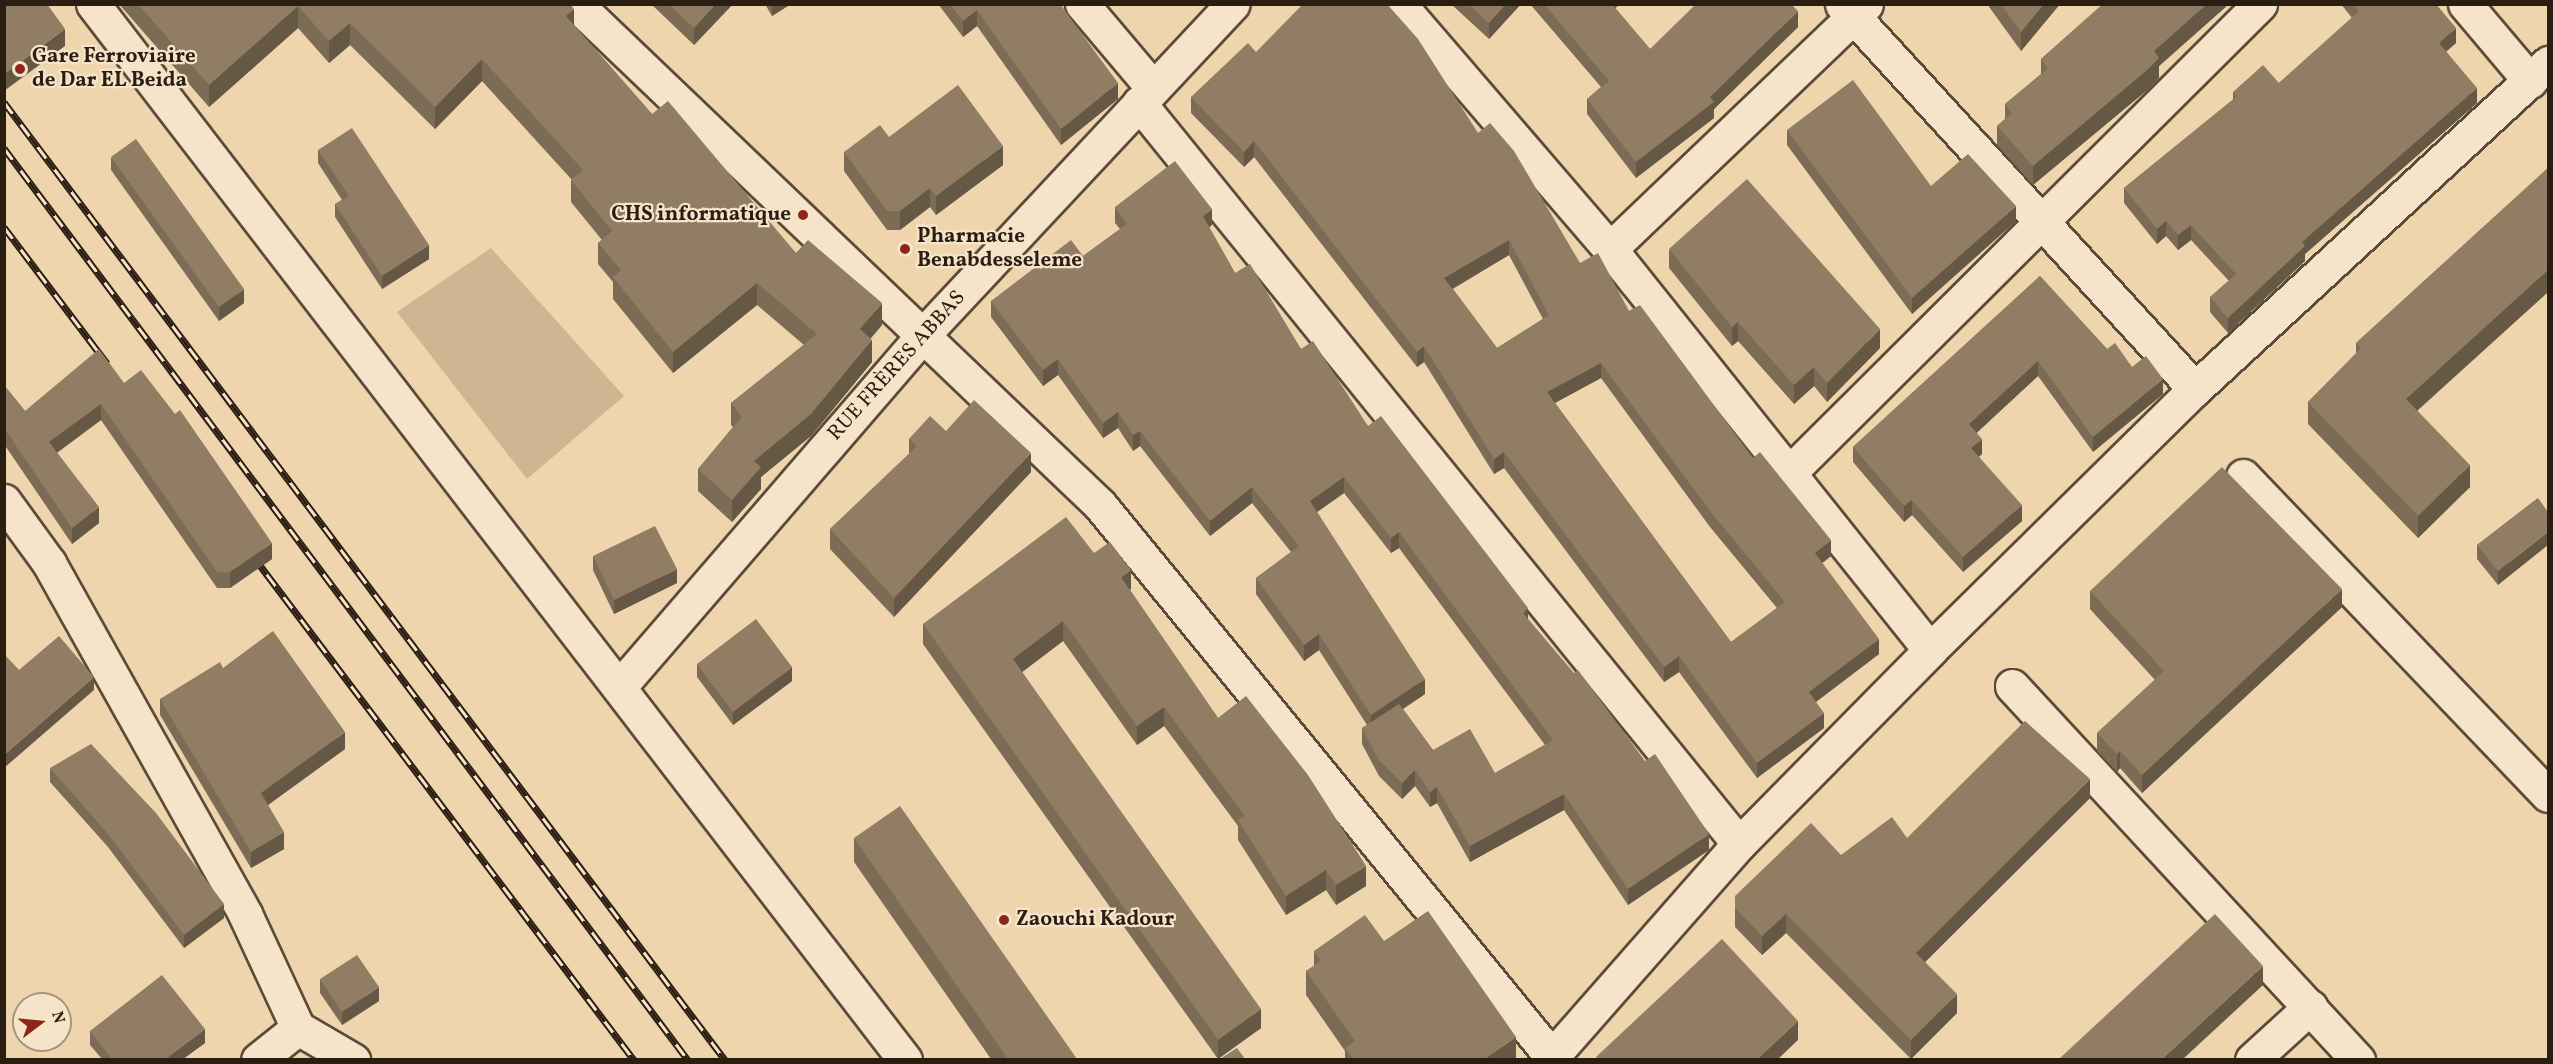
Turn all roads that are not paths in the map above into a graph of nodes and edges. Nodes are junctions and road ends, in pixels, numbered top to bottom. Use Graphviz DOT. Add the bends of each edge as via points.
graph roads {
  1 [pos="93,4"];
  2 [pos="576,4"];
  3 [pos="1082,4"];
  4 [pos="1233,4"];
  5 [pos="1399,4"];
  6 [pos="2260,4"];
  7 [pos="2465,4"];
  8 [pos="1854,8"];
  9 [pos="2539,72"];
  10 [pos="1146,95"];
  11 [pos="2041,223"];
  12 [pos="1610,249"];
  13 [pos="921,337"];
  14 [pos="2195,389"];
  15 [pos="1789,473"];
  16 [pos="2243,476"];
  17 [pos="4,501"];
  18 [pos="1930,650"];
  19 [pos="621,684"];
  20 [pos="2012,686"];
  21 [pos="2548,795"];
  22 [pos="1739,844"];
  23 [pos="2310,1007"];
  24 [pos="298,1028"];
  25 [pos="1550,1058"];
  26 [pos="258,1059"];
  27 [pos="353,1059"];
  28 [pos="905,1059"];
  29 [pos="2252,1059"];
  30 [pos="2358,1059"];
  1 -- 19 [label="street"];
  2 -- 13 [label="street"];
  3 -- 10 [label="street"];
  4 -- 10 [label="street, RUE FRÈRES ABBAS"];
  5 -- 12 [label="street"];
  6 -- 11 [label="street"];
  7 -- 9 [label="street"];
  8 -- 11 [label="street"];
  8 -- 12 [label="street"];
  9 -- 14 [label="street"];
  10 -- 13 [label="street, RUE FRÈRES ABBAS"];
  10 -- 22 [label="street"];
  11 -- 14 [label="street"];
  11 -- 15 [label="street"];
  12 -- 15 [label="street"];
  13 -- 19 [label="street, RUE FRÈRES ABBAS"];
  13 -- 25 [label="street" via="1100,505"];
  14 -- 18 [label="street"];
  15 -- 18 [label="street"];
  16 -- 21 [label="street"];
  17 -- 24 [label="street" via="49,563 245,914"];
  18 -- 22 [label="street"];
  19 -- 28 [label="street"];
  20 -- 23 [label="street"];
  22 -- 25 [label="street"];
  23 -- 29 [label="street"];
  23 -- 30 [label="street"];
  24 -- 26 [label="street"];
  24 -- 27 [label="street"];
}
